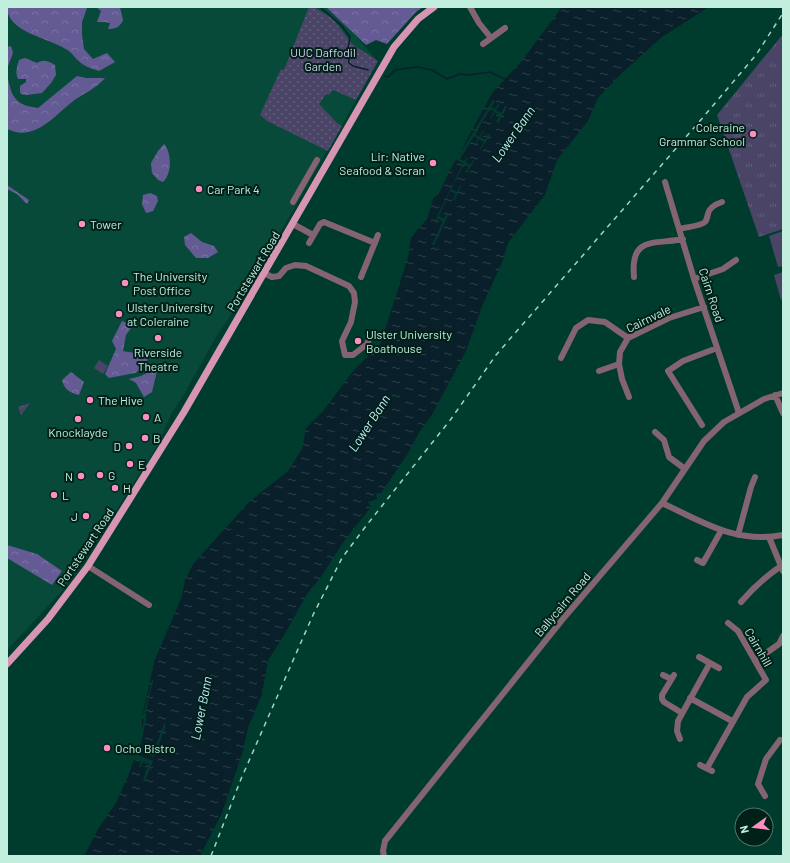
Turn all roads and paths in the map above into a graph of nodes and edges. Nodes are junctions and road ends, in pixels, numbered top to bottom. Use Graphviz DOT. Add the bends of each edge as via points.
graph roads {
  1 [pos="434,7"];
  2 [pos="470,7"];
  3 [pos="505,28"];
  4 [pos="491,38"];
  5 [pos="483,44"];
  6 [pos="317,160"];
  7 [pos="665,182"];
  8 [pos="293,202"];
  9 [pos="722,202"];
  10 [pos="293,224"];
  11 [pos="680,229"];
  12 [pos="313,235"];
  13 [pos="378,235"];
  14 [pos="683,240"];
  15 [pos="309,243"];
  16 [pos="375,243"];
  17 [pos="736,260"];
  18 [pos="264,273"];
  19 [pos="634,277"];
  20 [pos="361,278"];
  21 [pos="694,279"];
  22 [pos="704,307"];
  23 [pos="372,333"];
  24 [pos="628,338"];
  25 [pos="717,348"];
  26 [pos="561,358"];
  27 [pos="619,364"];
  28 [pos="599,371"];
  29 [pos="783,393"];
  30 [pos="775,395"];
  31 [pos="629,397"];
  32 [pos="739,413"];
  33 [pos="783,413"];
  34 [pos="702,425"];
  35 [pos="655,432"];
  36 [pos="685,469"];
  37 [pos="755,477"];
  38 [pos="662,503"];
  39 [pos="721,531"];
  40 [pos="738,535"];
  41 [pos="783,535"];
  42 [pos="770,537"];
  43 [pos="697,560"];
  44 [pos="88,566"];
  45 [pos="782,569"];
  46 [pos="741,602"];
  47 [pos="149,606"];
  48 [pos="728,623"];
  49 [pos="783,636"];
  50 [pos="699,657"];
  51 [pos="755,661"];
  52 [pos="710,663"];
  53 [pos="7,664"];
  54 [pos="719,668"];
  55 [pos="664,675"];
  56 [pos="690,698"];
  57 [pos="682,713"];
  58 [pos="732,721"];
  59 [pos="680,739"];
  60 [pos="782,739"];
  61 [pos="700,765"];
  62 [pos="765,796"];
  63 [pos="384,856"];
  1 -- 10 [label="main road, Portstewart Road" via="418,19 394,48"];
  2 -- 4 [label="street" via="478,23"];
  3 -- 4 [label="street"];
  4 -- 5 [label="street"];
  6 -- 8 [label="street"];
  7 -- 11 [label="street, Cairn Road"];
  9 -- 11 [label="street" via="709,210 705,222"];
  10 -- 12 [label="street"];
  10 -- 18 [label="main road, Portstewart Road"];
  11 -- 14 [label="street, Cairn Road"];
  12 -- 15 [label="street"];
  12 -- 16 [label="street" via="320,224 326,222"];
  13 -- 16 [label="street"];
  14 -- 19 [label="street" via="649,243 642,247 634,260"];
  14 -- 21 [label="street, Cairn Road"];
  16 -- 20 [label="street"];
  17 -- 21 [label="street" via="722,269"];
  18 -- 23 [label="street" via="272,277 279,276 286,268 295,265 306,266 349,286 354,293 355,302 351,322 342,341 345,354 353,355 367,344"];
  18 -- 44 [label="main road, Portstewart Road" via="184,412"];
  21 -- 22 [label="street, Cairn Road"];
  22 -- 24 [label="street, Cairnvale" via="669,318"];
  22 -- 25 [label="street, Cairn Road"];
  24 -- 26 [label="street" via="606,322 588,320 576,328"];
  24 -- 27 [label="street, Cairnvale" via="620,352"];
  25 -- 32 [label="street, Cairn Road"];
  25 -- 34 [label="street" via="683,361 668,371"];
  27 -- 28 [label="street"];
  27 -- 31 [label="street, Cairnvale"];
  29 -- 30 [label="street, Ballycairn Road"];
  30 -- 32 [label="street, Ballycairn Road"];
  30 -- 33 [label="street"];
  32 -- 36 [label="street, Ballycairn Road" via="724,422 704,441"];
  35 -- 36 [label="street" via="664,440 670,457"];
  36 -- 38 [label="street, Ballycairn Road"];
  37 -- 40 [label="street"];
  38 -- 39 [label="street"];
  38 -- 63 [label="street, Ballycairn Road" via="562,620 386,841"];
  39 -- 40 [label="street"];
  39 -- 43 [label="street" via="703,563"];
  40 -- 42 [label="street"];
  41 -- 42 [label="street"];
  42 -- 45 [label="street"];
  44 -- 47 [label="street"];
  44 -- 53 [label="main road, Portstewart Road" via="48,619"];
  45 -- 46 [label="street" via="761,581"];
  48 -- 51 [label="street, Cairnhill" via="738,631"];
  49 -- 51 [label="street" via="779,644"];
  50 -- 52 [label="street"];
  51 -- 58 [label="street, Cairnhill" via="766,680 747,697"];
  52 -- 54 [label="street"];
  52 -- 56 [label="street"];
  55 -- 57 [label="street" via="672,677 662,699"];
  56 -- 57 [label="street"];
  56 -- 58 [label="street"];
  57 -- 59 [label="street" via="677,725"];
  58 -- 61 [label="street, Cairnhill" via="710,770"];
  60 -- 62 [label="street" via="766,759 758,784"];
}
